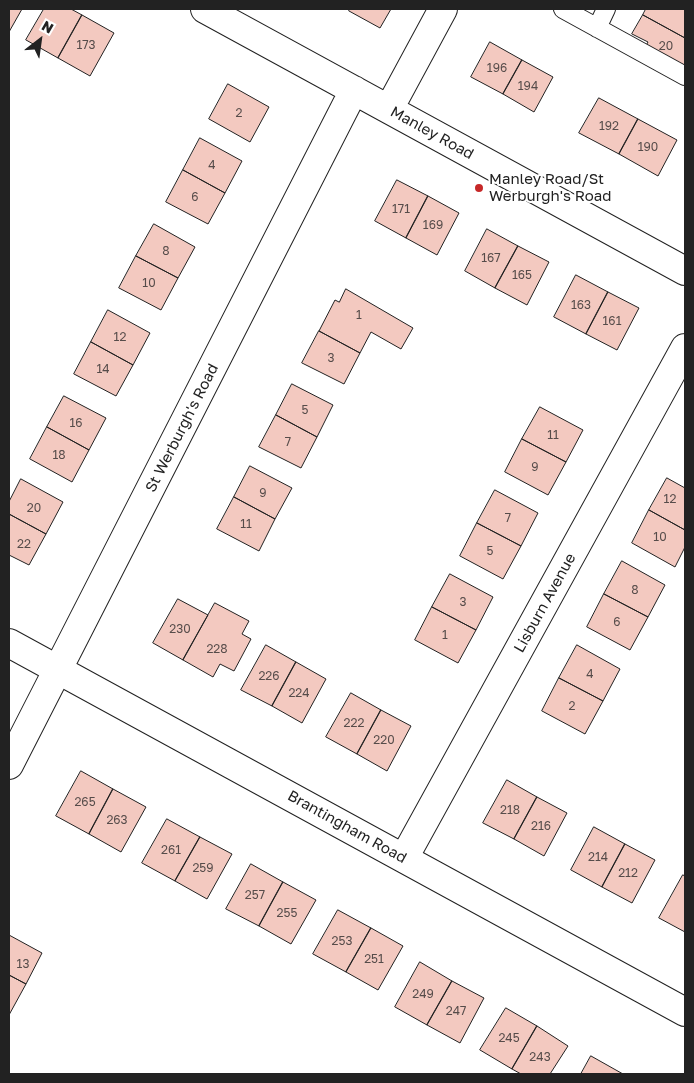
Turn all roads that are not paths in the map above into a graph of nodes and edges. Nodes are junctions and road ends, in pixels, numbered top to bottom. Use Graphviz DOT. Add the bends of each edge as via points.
graph roads {
  1 [pos="205,9"];
  2 [pos="443,9"];
  3 [pos="563,9"];
  4 [pos="606,9"];
  5 [pos="597,28"];
  6 [pos="685,76"];
  7 [pos="354,90"];
  8 [pos="389,109"];
  9 [pos="685,271"];
  10 [pos="685,348"];
  11 [pos="9,642"];
  12 [pos="58,670"];
  13 [pos="9,765"];
  14 [pos="404,858"];
  15 [pos="685,1012"];
  1 -- 7 [label="street, Manley Road"];
  2 -- 8 [label="street"];
  3 -- 5 [label="lane"];
  4 -- 5 [label="lane"];
  5 -- 6 [label="lane"];
  7 -- 8 [label="street, Manley Road"];
  7 -- 12 [label="street, St Werburgh's Road"];
  8 -- 9 [label="street, Manley Road"];
  10 -- 14 [label="street, Lisburn Avenue"];
  11 -- 12 [label="street, Brantingham Road"];
  12 -- 13 [label="street, St Werburgh's Road"];
  12 -- 14 [label="street, Brantingham Road"];
  14 -- 15 [label="street, Brantingham Road"];
}
